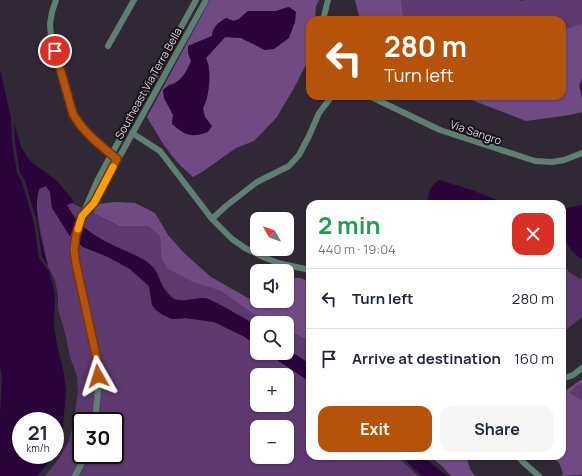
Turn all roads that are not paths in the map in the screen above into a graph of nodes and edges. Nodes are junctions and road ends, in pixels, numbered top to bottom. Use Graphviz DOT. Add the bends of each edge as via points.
graph roads {
  1 [pos="56,0"];
  2 [pos="134,0"];
  3 [pos="196,0"];
  4 [pos="206,0"];
  5 [pos="328,0"];
  6 [pos="324,16"];
  7 [pos="108,46"];
  8 [pos="329,100"];
  9 [pos="377,100"];
  10 [pos="132,133"];
  11 [pos="582,153"];
  12 [pos="111,154"];
  13 [pos="117,159"];
  14 [pos="82,216"];
  15 [pos="212,219"];
  16 [pos="306,269"];
  17 [pos="582,368"];
  18 [pos="566,377"];
  19 [pos="96,412"];
  20 [pos="521,460"];
  21 [pos="81,464"];
  22 [pos="75,476"];
  23 [pos="538,476"];
  1 -- 12 [label="street" via="50,24 51,38 73,114 84,130"];
  2 -- 7 [label="street"];
  3 -- 12 [label="street, Southeast Via Terra Bella"];
  4 -- 10 [label="street, Southeast Via Terra Bella"];
  5 -- 6 [label="street"];
  8 -- 15 [label="street" via="319,113 299,155 289,166 257,182"];
  9 -- 11 [label="street, Via Sangro" via="440,130 528,159 552,162"];
  10 -- 13 [label="street, Southeast Via Terra Bella"];
  10 -- 15 [label="street" via="160,150"];
  12 -- 13 [label="street"];
  12 -- 14 [label="street, Southeast Via Terra Bella"];
  13 -- 14 [label="street, Southeast Via Terra Bella" via="94,203"];
  14 -- 19 [label="street, Southeast Via Terra Bella" via="74,250 97,360"];
  15 -- 16 [label="street" via="232,239 250,251 278,263"];
  17 -- 18 [label="street"];
  20 -- 23 [label="street"];
  21 -- 22 [label="street"];
}
